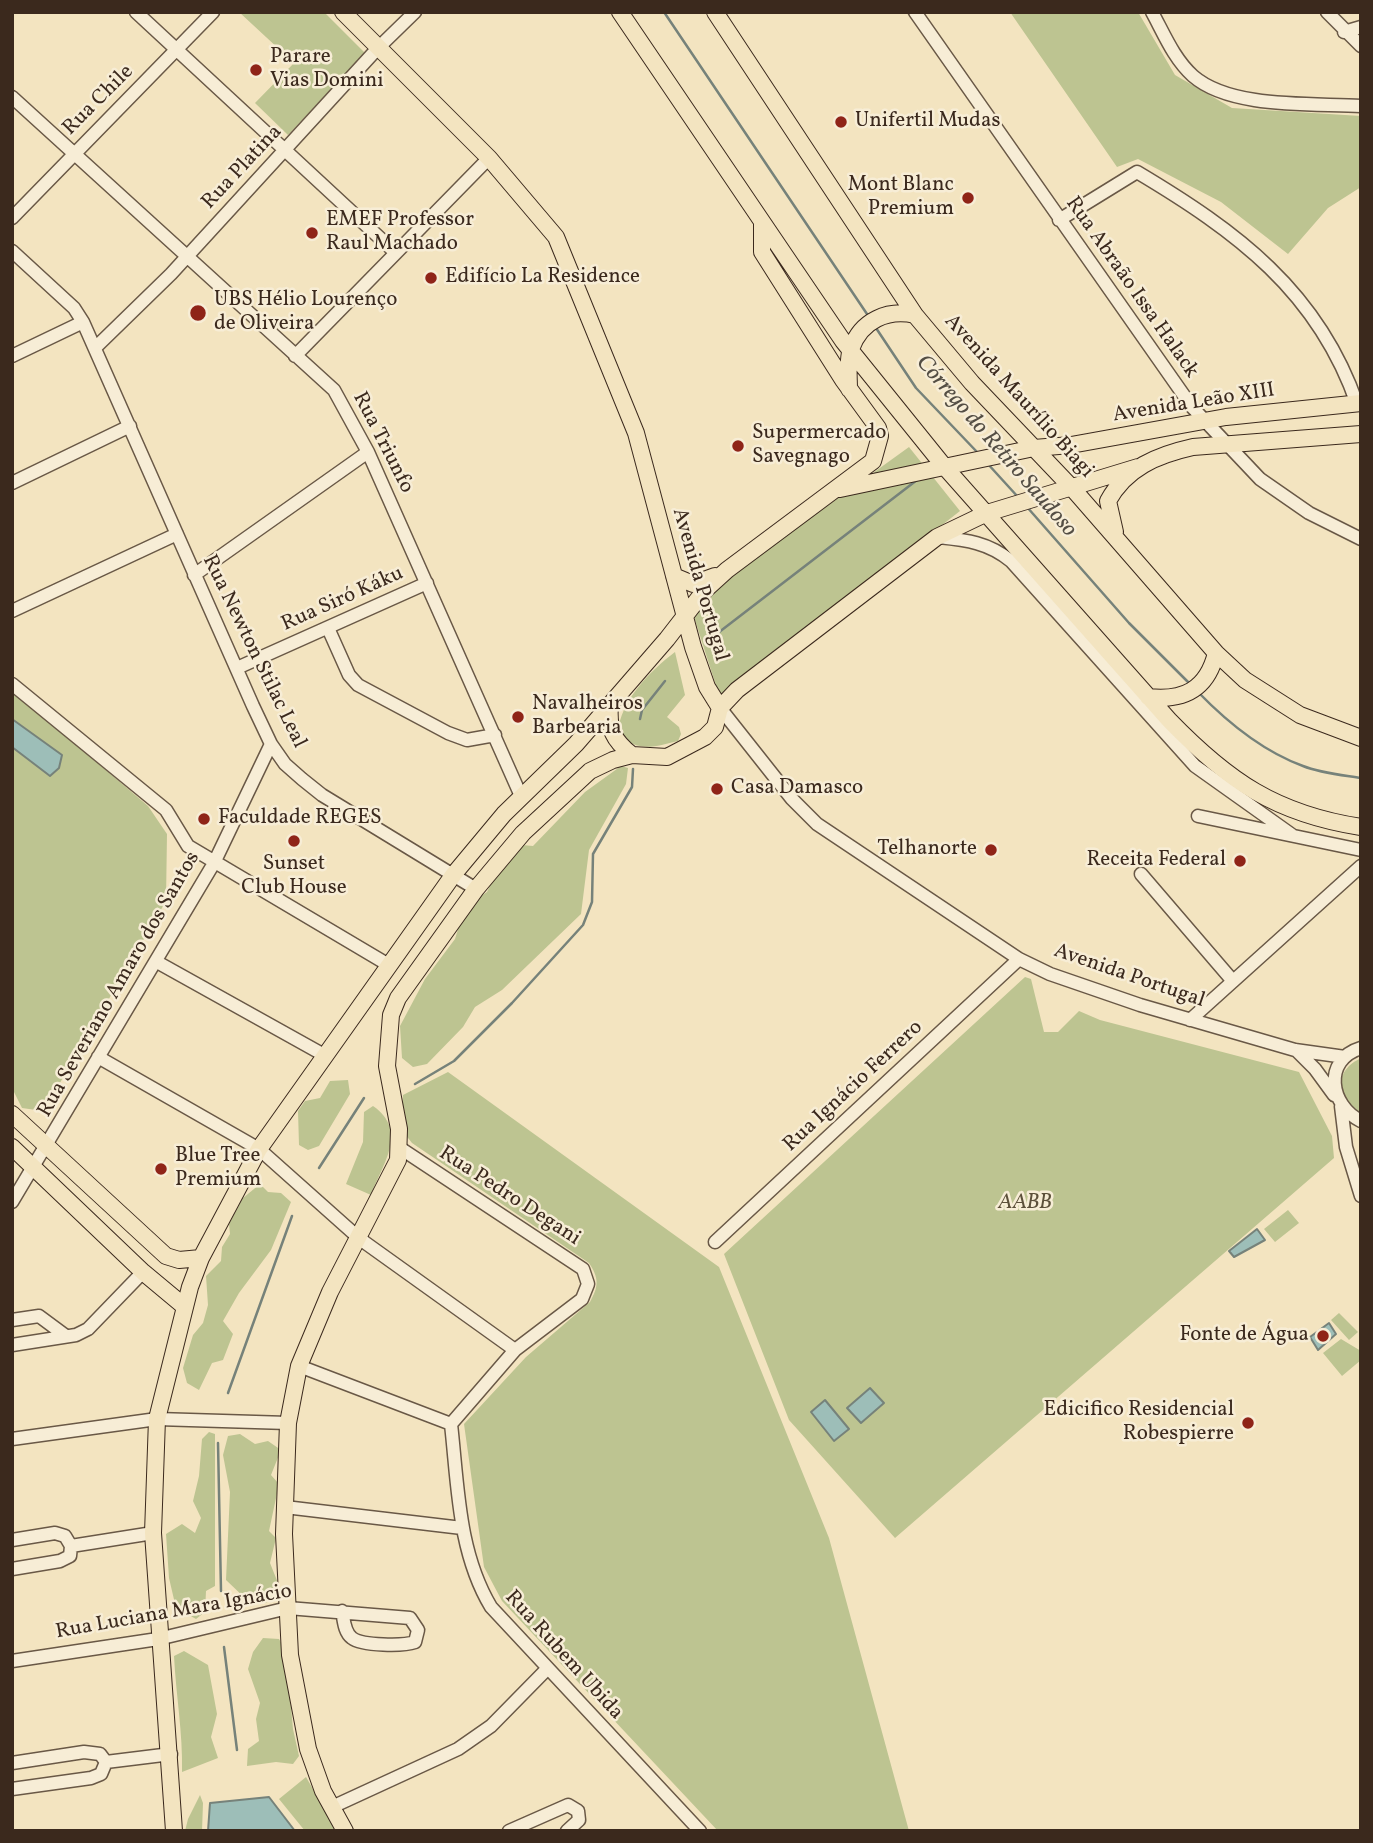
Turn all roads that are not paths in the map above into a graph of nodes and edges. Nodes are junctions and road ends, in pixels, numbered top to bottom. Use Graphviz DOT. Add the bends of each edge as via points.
graph roads {
  1 [pos="136,12"];
  2 [pos="213,12"];
  3 [pos="342,12"];
  4 [pos="415,12"];
  5 [pos="620,12"];
  6 [pos="715,12"];
  7 [pos="915,12"];
  8 [pos="1152,12"];
  9 [pos="1327,12"];
  10 [pos="1361,27"];
  11 [pos="1343,32"];
  12 [pos="1361,46"];
  13 [pos="377,49"];
  14 [pos="178,50"];
  15 [pos="12,97"];
  16 [pos="1361,106"];
  17 [pos="287,150"];
  18 [pos="74,153"];
  19 [pos="489,158"];
  20 [pos="12,218"];
  21 [pos="1059,220"];
  22 [pos="762,223"];
  23 [pos="12,251"];
  24 [pos="396,253"];
  25 [pos="188,256"];
  26 [pos="788,295"];
  27 [pos="814,302"];
  28 [pos="915,315"];
  29 [pos="83,322"];
  30 [pos="96,347"];
  31 [pos="850,350"];
  32 [pos="12,356"];
  33 [pos="295,356"];
  34 [pos="849,388"];
  35 [pos="1359,404"];
  36 [pos="1205,421"];
  37 [pos="130,426"];
  38 [pos="1361,434"];
  39 [pos="1225,445"];
  40 [pos="1034,448"];
  41 [pos="368,452"];
  42 [pos="943,465"];
  43 [pos="1138,467"];
  44 [pos="12,483"];
  45 [pos="1073,489"];
  46 [pos="835,490"];
  47 [pos="987,513"];
  48 [pos="177,534"];
  49 [pos="937,537"];
  50 [pos="1361,539"];
  51 [pos="1119,541"];
  52 [pos="1008,559"];
  53 [pos="727,570"];
  54 [pos="194,576"];
  55 [pos="674,576"];
  56 [pos="427,583"];
  57 [pos="1052,608"];
  58 [pos="12,611"];
  59 [pos="684,617"];
  60 [pos="1077,617"];
  61 [pos="328,628"];
  62 [pos="1216,653"];
  63 [pos="237,668"];
  64 [pos="12,684"];
  65 [pos="1148,697"];
  66 [pos="610,705"];
  67 [pos="720,708"];
  68 [pos="495,735"];
  69 [pos="1361,738"];
  70 [pos="271,744"];
  71 [pos="632,755"];
  72 [pos="521,796"];
  73 [pos="1198,816"];
  74 [pos="1361,827"];
  75 [pos="523,834"];
  76 [pos="1292,835"];
  77 [pos="1361,850"];
  78 [pos="215,863"];
  79 [pos="1361,866"];
  80 [pos="454,874"];
  81 [pos="1141,874"];
  82 [pos="476,889"];
  83 [pos="1019,959"];
  84 [pos="157,962"];
  85 [pos="387,964"];
  86 [pos="1232,980"];
  87 [pos="1190,1020"];
  88 [pos="1355,1049"];
  89 [pos="1296,1050"];
  90 [pos="324,1055"];
  91 [pos="98,1057"];
  92 [pos="1339,1103"];
  93 [pos="12,1114"];
  94 [pos="1361,1121"];
  95 [pos="12,1147"];
  96 [pos="47,1147"];
  97 [pos="400,1148"];
  98 [pos="259,1149"];
  99 [pos="33,1168"];
  100 [pos="1360,1188"];
  101 [pos="12,1202"];
  102 [pos="360,1239"];
  103 [pos="715,1242"];
  104 [pos="201,1258"];
  105 [pos="142,1272"];
  106 [pos="185,1307"];
  107 [pos="12,1320"];
  108 [pos="66,1336"];
  109 [pos="12,1345"];
  110 [pos="515,1350"];
  111 [pos="299,1367"];
  112 [pos="157,1419"];
  113 [pos="288,1423"];
  114 [pos="451,1424"];
  115 [pos="12,1439"];
  116 [pos="285,1507"];
  117 [pos="462,1528"];
  118 [pos="153,1533"];
  119 [pos="12,1540"];
  120 [pos="71,1546"];
  121 [pos="12,1569"];
  122 [pos="288,1608"];
  123 [pos="342,1611"];
  124 [pos="158,1639"];
  125 [pos="12,1661"];
  126 [pos="546,1670"];
  127 [pos="170,1754"];
  128 [pos="106,1762"];
  129 [pos="12,1763"];
  130 [pos="12,1789"];
  131 [pos="332,1807"];
  132 [pos="174,1831"];
  133 [pos="345,1831"];
  134 [pos="509,1831"];
  135 [pos="567,1831"];
  136 [pos="700,1831"];
  1 -- 14 [label="street"];
  2 -- 14 [label="street, Rua Chile"];
  3 -- 13 [label="main road, Avenida Portugal"];
  4 -- 13 [label="street, Rua Platina"];
  5 -- 22 [label="main road"];
  6 -- 28 [label="main road, Avenida Maurílio Biagi"];
  7 -- 21 [label="street, Rua Abraão Issa Halack"];
  8 -- 16 [label="street" via="1191,75 1226,95"];
  9 -- 11 [label="street"];
  10 -- 11 [label="street"];
  11 -- 12 [label="street"];
  13 -- 17 [label="street, Rua Platina"];
  13 -- 19 [label="main road, Avenida Portugal"];
  14 -- 17 [label="street"];
  14 -- 18 [label="street, Rua Chile"];
  15 -- 18 [label="street, Rua Triunfo"];
  17 -- 24 [label="street"];
  17 -- 25 [label="street, Rua Platina"];
  18 -- 20 [label="street, Rua Chile"];
  18 -- 25 [label="street, Rua Triunfo"];
  19 -- 24 [label="street"];
  19 -- 55 [label="main road, Avenida Portugal" via="556,237 636,433"];
  21 -- 35 [label="street" via="1137,173 1230,232 1277,273 1332,343"];
  21 -- 36 [label="street, Rua Abraão Issa Halack"];
  22 -- 26 [label="main road" via="762,252"];
  22 -- 27 [label="main road"];
  23 -- 29 [label="street, Rua Newton Stilac Leal" via="74,308"];
  24 -- 33 [label="street"];
  25 -- 30 [label="street, Rua Platina"];
  25 -- 33 [label="street, Rua Triunfo"];
  26 -- 27 [label="main road"];
  26 -- 34 [label="main road"];
  27 -- 31 [label="main road"];
  28 -- 31 [label="main road" via="888,313 864,327"];
  28 -- 40 [label="main road, Avenida Maurílio Biagi"];
  29 -- 30 [label="street, Rua Newton Stilac Leal"];
  29 -- 32 [label="street"];
  30 -- 37 [label="street, Rua Newton Stilac Leal"];
  31 -- 34 [label="main road"];
  31 -- 42 [label="main road"];
  33 -- 41 [label="street, Rua Triunfo" via="334,390"];
  34 -- 46 [label="main road" via="880,436 873,460"];
  35 -- 36 [label="main road, Avenida Leão XIII"];
  36 -- 39 [label="street, Rua Abraão Issa Halack"];
  36 -- 40 [label="main road, Avenida Leão XIII"];
  37 -- 44 [label="street"];
  37 -- 48 [label="street, Rua Newton Stilac Leal"];
  38 -- 39 [label="main road, Avenida Leão XIII"];
  39 -- 43 [label="main road, Avenida Leão XIII" via="1170,452"];
  39 -- 50 [label="street, Rua Abraão Issa Halack" via="1260,479 1309,513"];
  40 -- 42 [label="main road, Avenida Leão XIII"];
  40 -- 45 [label="main road, Avenida Maurílio Biagi"];
  41 -- 54 [label="street"];
  41 -- 56 [label="street, Rua Triunfo"];
  42 -- 46 [label="main road, Avenida Leão XIII"];
  42 -- 47 [label="main road"];
  43 -- 45 [label="main road"];
  43 -- 51 [label="main road, Avenida Leão XIII" via="1108,501"];
  45 -- 47 [label="main road"];
  45 -- 51 [label="main road, Avenida Maurílio Biagi"];
  46 -- 53 [label="main road"];
  47 -- 49 [label="main road"];
  47 -- 52 [label="street"];
  47 -- 60 [label="main road"];
  48 -- 54 [label="street, Rua Newton Stilac Leal"];
  48 -- 58 [label="street"];
  49 -- 52 [label="street" via="973,541"];
  49 -- 67 [label="main road" via="737,690"];
  51 -- 62 [label="main road, Avenida Maurílio Biagi"];
  52 -- 57 [label="street"];
  53 -- 55 [label="main road" via="693,584"];
  53 -- 59 [label="main road"];
  54 -- 63 [label="street, Rua Newton Stilac Leal"];
  55 -- 59 [label="main road, Avenida Portugal"];
  56 -- 61 [label="street, Rua Siró Káku"];
  56 -- 68 [label="street, Rua Triunfo"];
  57 -- 60 [label="main road"];
  57 -- 76 [label="street" via="1195,766"];
  59 -- 66 [label="main road"];
  59 -- 67 [label="main road, Avenida Portugal" via="707,687"];
  60 -- 65 [label="main road"];
  61 -- 63 [label="street, Rua Siró Káku"];
  61 -- 68 [label="street" via="358,685 467,740"];
  62 -- 65 [label="main road" via="1208,675 1185,696"];
  62 -- 69 [label="main road, Avenida Maurílio Biagi" via="1269,698"];
  63 -- 70 [label="street, Rua Newton Stilac Leal"];
  64 -- 78 [label="street" via="166,810 188,846"];
  65 -- 74 [label="main road" via="1196,748 1265,799 1298,814"];
  66 -- 71 [label="main road" via="611,733"];
  66 -- 72 [label="main road"];
  67 -- 71 [label="main road" via="715,727 687,748 667,757"];
  67 -- 83 [label="street, Avenida Portugal" via="817,824"];
  68 -- 72 [label="street, Rua Triunfo"];
  70 -- 78 [label="street, Rua Severiano Amaro dos Santos"];
  70 -- 80 [label="street, Rua Newton Stilac Leal" via="285,764 322,795"];
  71 -- 75 [label="main road" via="590,771"];
  72 -- 75 [label="main road" via="529,812"];
  72 -- 80 [label="main road"];
  73 -- 76 [label="street"];
  75 -- 82 [label="main road"];
  76 -- 77 [label="street"];
  78 -- 84 [label="street, Rua Severiano Amaro dos Santos"];
  78 -- 85 [label="street"];
  79 -- 86 [label="street"];
  80 -- 82 [label="street, Rua Newton Stilac Leal"];
  80 -- 85 [label="main road"];
  81 -- 86 [label="street"];
  82 -- 97 [label="main road" via="398,998 391,1015 387,1066"];
  83 -- 87 [label="street, Avenida Portugal" via="1084,988"];
  83 -- 103 [label="street, Rua Ignácio Ferrero"];
  84 -- 90 [label="street"];
  84 -- 91 [label="street, Rua Severiano Amaro dos Santos"];
  85 -- 90 [label="main road"];
  86 -- 87 [label="street"];
  87 -- 89 [label="street, Avenida Portugal"];
  88 -- 89 [label="street, Avenida Portugal"];
  88 -- 92 [label="street" via="1334,1077"];
  89 -- 92 [label="street"];
  90 -- 98 [label="main road"];
  91 -- 96 [label="street, Rua Severiano Amaro dos Santos"];
  91 -- 98 [label="street"];
  92 -- 94 [label="street"];
  92 -- 100 [label="street" via="1346,1147"];
  93 -- 96 [label="main road"];
  95 -- 99 [label="main road"];
  96 -- 99 [label="street, Rua Severiano Amaro dos Santos"];
  96 -- 104 [label="main road" via="166,1255 179,1260"];
  97 -- 102 [label="main road"];
  97 -- 110 [label="street, Rua Pedro Degani" via="583,1269 588,1284 582,1299"];
  98 -- 102 [label="street"];
  98 -- 104 [label="main road"];
  99 -- 101 [label="street, Rua Severiano Amaro dos Santos"];
  99 -- 105 [label="main road"];
  102 -- 110 [label="street"];
  102 -- 111 [label="main road" via="330,1292"];
  104 -- 106 [label="main road"];
  105 -- 106 [label="main road"];
  105 -- 108 [label="street" via="88,1329"];
  106 -- 112 [label="main road"];
  107 -- 108 [label="street" via="39,1316"];
  108 -- 109 [label="street"];
  110 -- 114 [label="street"];
  111 -- 113 [label="main road"];
  111 -- 114 [label="street"];
  112 -- 113 [label="street"];
  112 -- 115 [label="street"];
  112 -- 118 [label="main road"];
  113 -- 116 [label="main road"];
  114 -- 117 [label="street, Rua Rubem Ubida"];
  116 -- 117 [label="street"];
  116 -- 122 [label="main road"];
  117 -- 126 [label="street, Rua Rubem Ubida" via="477,1584"];
  118 -- 120 [label="street"];
  118 -- 124 [label="main road"];
  119 -- 120 [label="street" via="55,1533 65,1536"];
  120 -- 121 [label="street" via="70,1556 60,1561"];
  122 -- 123 [label="street, Rua Luciana Mara Ignácio"];
  122 -- 124 [label="street, Rua Luciana Mara Ignácio"];
  122 -- 131 [label="main road" via="298,1706 308,1749"];
  123 -- 123 [label="street, Rua Luciana Mara Ignácio" via="351,1637 404,1646 415,1642 418,1630 410,1618"];
  124 -- 125 [label="street, Rua Luciana Mara Ignácio"];
  124 -- 127 [label="main road"];
  126 -- 131 [label="street" via="491,1726 458,1749"];
  126 -- 136 [label="street, Rua Rubem Ubida"];
  127 -- 128 [label="street"];
  127 -- 132 [label="main road"];
  128 -- 129 [label="street" via="100,1754 84,1752"];
  128 -- 130 [label="street" via="101,1773 91,1778"];
  131 -- 133 [label="main road"];
  134 -- 135 [label="street" via="568,1805 578,1811 579,1820"];
}
